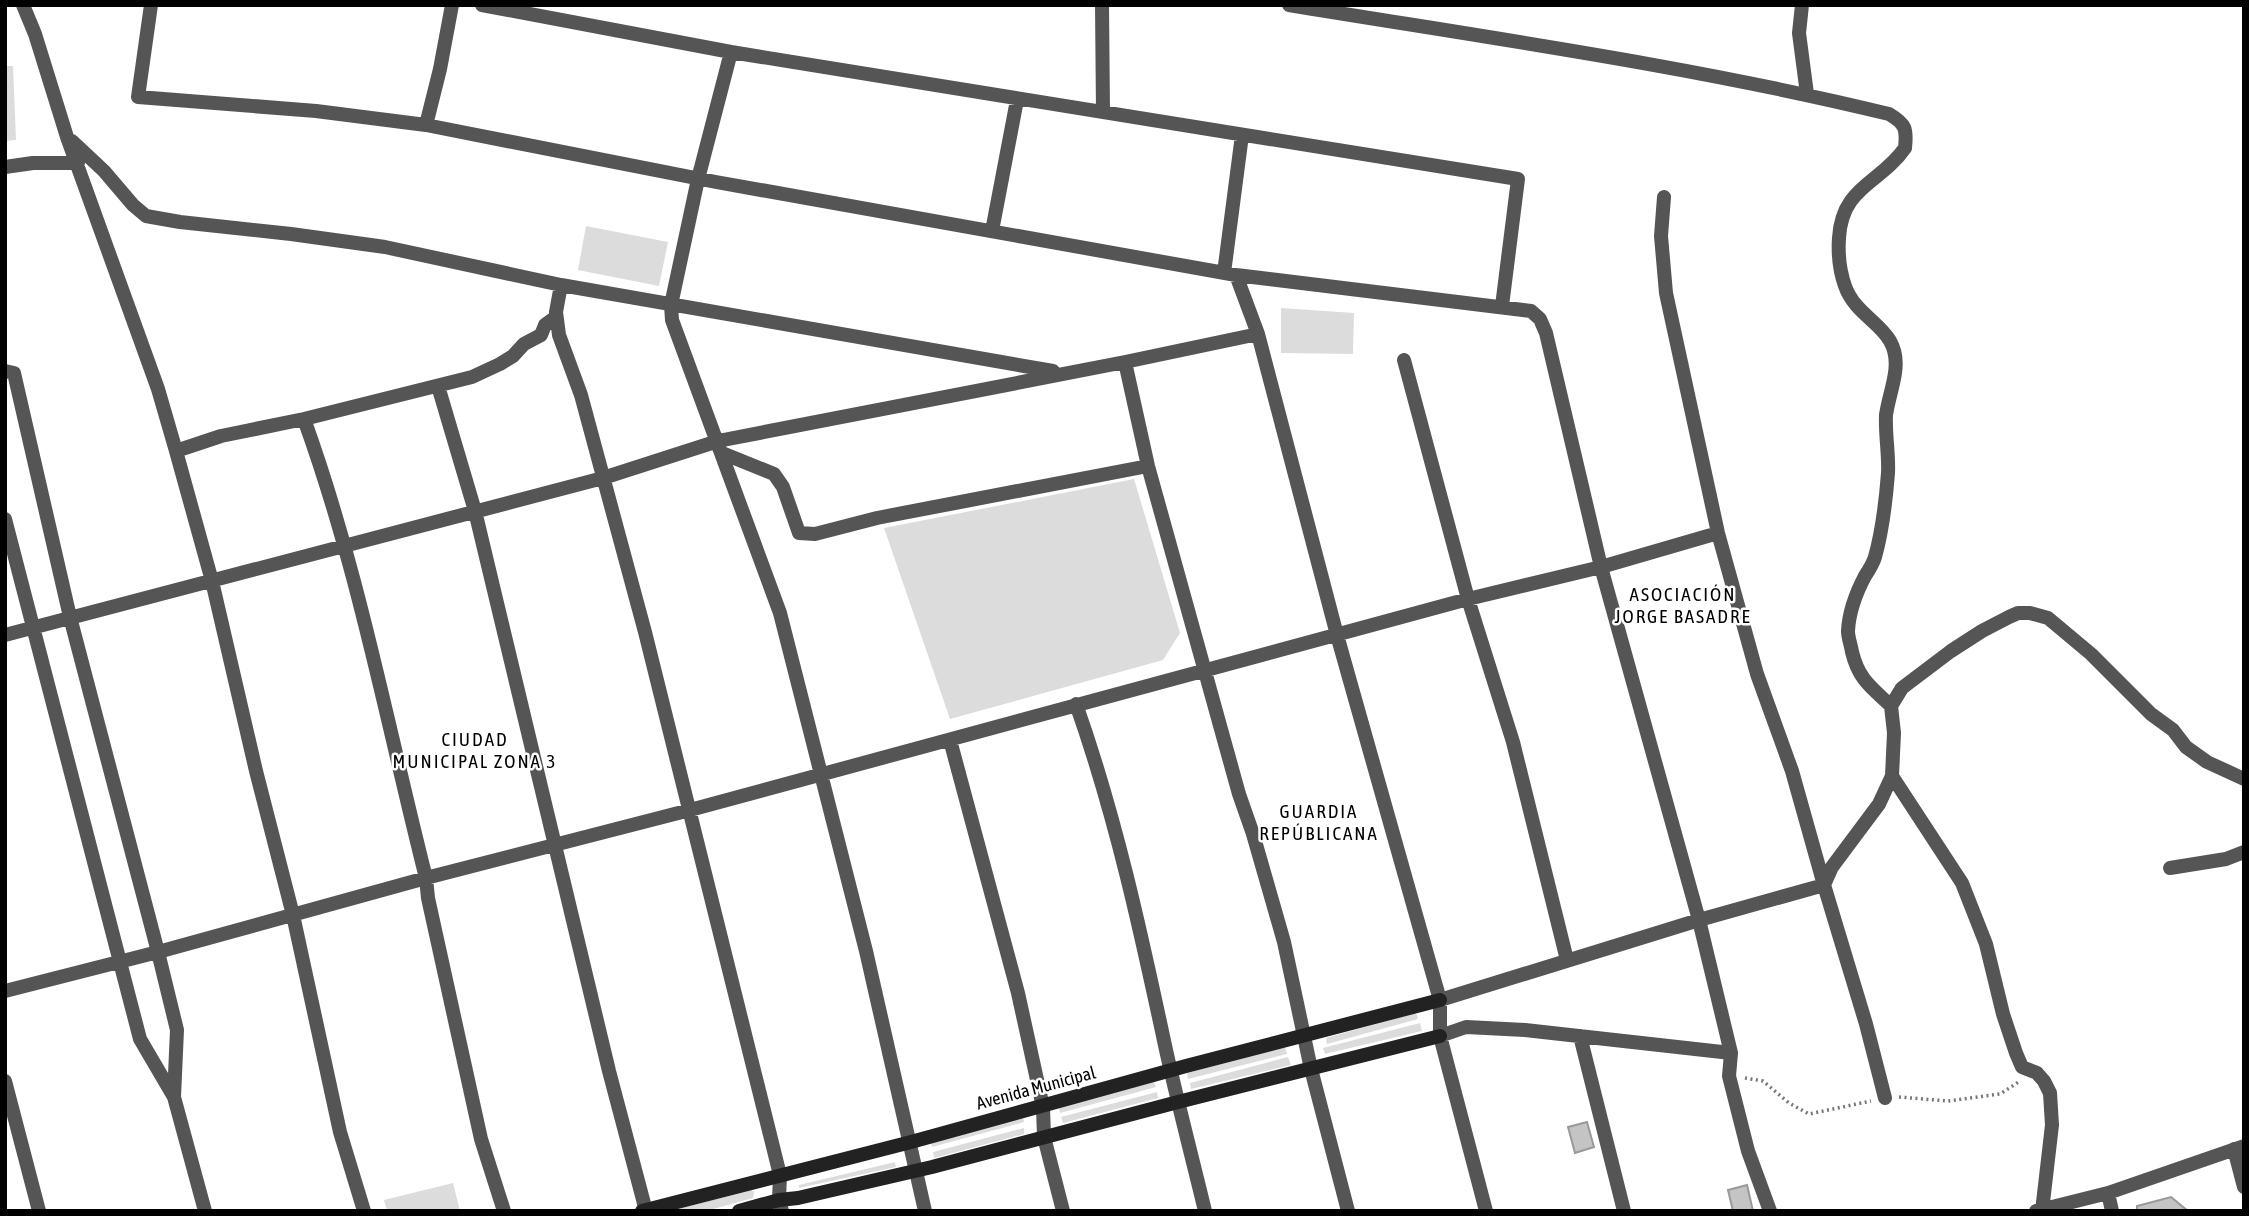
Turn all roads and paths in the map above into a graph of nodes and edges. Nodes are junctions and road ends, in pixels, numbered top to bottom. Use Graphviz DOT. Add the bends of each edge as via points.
graph roads {
  1 [pos="23,5"];
  2 [pos="151,5"];
  3 [pos="452,5"];
  4 [pos="482,5"];
  5 [pos="1102,5"];
  6 [pos="1289,5"];
  7 [pos="1802,5"];
  8 [pos="731,52"];
  9 [pos="1807,94"];
  10 [pos="1017,100"];
  11 [pos="1103,112"];
  12 [pos="426,125"];
  13 [pos="1242,135"];
  14 [pos="67,137"];
  15 [pos="78,163"];
  16 [pos="5,167"];
  17 [pos="698,179"];
  18 [pos="1664,197"];
  19 [pos="992,231"];
  20 [pos="1230,274"];
  21 [pos="561,285"];
  22 [pos="671,305"];
  23 [pos="1502,306"];
  24 [pos="556,317"];
  25 [pos="1258,334"];
  26 [pos="1404,360"];
  27 [pos="1125,362"];
  28 [pos="5,371"];
  29 [pos="1065,372"];
  30 [pos="438,386"];
  31 [pos="304,419"];
  32 [pos="720,447"];
  33 [pos="176,450"];
  34 [pos="1148,466"];
  35 [pos="603,478"];
  36 [pos="475,510"];
  37 [pos="5,519"];
  38 [pos="1718,533"];
  39 [pos="345,545"];
  40 [pos="1601,567"];
  41 [pos="212,581"];
  42 [pos="1468,599"];
  43 [pos="70,617"];
  44 [pos="32,628"];
  45 [pos="5,635"];
  46 [pos="1337,635"];
  47 [pos="1205,670"];
  48 [pos="1076,704"];
  49 [pos="1892,706"];
  50 [pos="950,740"];
  51 [pos="822,774"];
  52 [pos="1892,776"];
  53 [pos="2244,779"];
  54 [pos="690,810"];
  55 [pos="557,846"];
  56 [pos="2244,852"];
  57 [pos="2169,868"];
  58 [pos="426,878"];
  59 [pos="1824,886"];
  60 [pos="293,915"];
  61 [pos="1699,920"];
  62 [pos="158,952"];
  63 [pos="1567,960"];
  64 [pos="119,962"];
  65 [pos="5,991"];
  66 [pos="1440,1000"];
  67 [pos="1303,1036"];
  68 [pos="1440,1036"];
  69 [pos="1580,1036"];
  70 [pos="1731,1053"];
  71 [pos="1311,1069"];
  72 [pos="1171,1070"];
  73 [pos="5,1081"];
  74 [pos="174,1097"];
  75 [pos="1885,1098"];
  76 [pos="1178,1102"];
  77 [pos="1043,1107"];
  78 [pos="1044,1137"];
  79 [pos="911,1142"];
  80 [pos="2239,1147"];
  81 [pos="917,1171"];
  82 [pos="780,1175"];
  83 [pos="2244,1187"];
  84 [pos="2108,1192"];
  85 [pos="781,1205"];
  86 [pos="645,1210"];
  87 [pos="2040,1210"];
  88 [pos="39,1211"];
  89 [pos="205,1211"];
  90 [pos="364,1211"];
  91 [pos="504,1211"];
  92 [pos="739,1211"];
  93 [pos="925,1211"];
  94 [pos="1063,1211"];
  95 [pos="1205,1211"];
  96 [pos="1348,1211"];
  97 [pos="1486,1211"];
  98 [pos="1624,1211"];
  99 [pos="1770,1211"];
  100 [pos="2112,1211"];
  1 -- 14 [label="street"];
  2 -- 12 [label="street" via="138,97"];
  3 -- 12 [label="street"];
  4 -- 8 [label="street"];
  5 -- 11 [label="street"];
  6 -- 9 [label="street"];
  7 -- 9 [label="street" via="1799,33"];
  8 -- 10 [label="street"];
  8 -- 17 [label="street"];
  9 -- 49 [label="street" via="1889,114 1905,128 1905,148 1849,202 1839,238 1845,287 1864,314 1888,336 1895,352 1886,416 1888,472 1878,540 1851,610 1848,633 1858,674"];
  10 -- 11 [label="street"];
  10 -- 19 [label="street"];
  11 -- 13 [label="street"];
  12 -- 17 [label="street"];
  13 -- 20 [label="street"];
  13 -- 23 [label="street" via="1518,179"];
  14 -- 15 [label="street"];
  14 -- 21 [label="street" via="146,216 385,247"];
  15 -- 16 [label="street"];
  15 -- 33 [label="street"];
  17 -- 19 [label="street"];
  17 -- 22 [label="street"];
  18 -- 38 [label="street" via="1661,236 1666,293"];
  19 -- 20 [label="street"];
  20 -- 23 [label="street"];
  20 -- 25 [label="street"];
  21 -- 22 [label="street"];
  21 -- 24 [label="street"];
  22 -- 29 [label="street"];
  22 -- 32 [label="street" via="672,320"];
  23 -- 40 [label="street" via="1531,311 1546,333"];
  24 -- 30 [label="street" via="541,335 500,365"];
  24 -- 35 [label="street"];
  25 -- 27 [label="street"];
  25 -- 46 [label="street"];
  26 -- 42 [label="street"];
  27 -- 29 [label="street"];
  27 -- 34 [label="street"];
  28 -- 43 [label="street" via="14,373"];
  29 -- 32 [label="street"];
  30 -- 31 [label="street"];
  30 -- 36 [label="street"];
  31 -- 33 [label="street"];
  31 -- 39 [label="street"];
  32 -- 34 [label="street" via="774,474 799,533 815,534"];
  32 -- 35 [label="street"];
  32 -- 51 [label="street" via="780,613"];
  33 -- 41 [label="street"];
  34 -- 47 [label="street"];
  35 -- 36 [label="street"];
  35 -- 54 [label="street"];
  36 -- 39 [label="street"];
  36 -- 55 [label="street"];
  37 -- 44 [label="street"];
  38 -- 40 [label="street"];
  38 -- 59 [label="street"];
  39 -- 41 [label="street"];
  39 -- 58 [label="street"];
  40 -- 42 [label="street"];
  40 -- 61 [label="street"];
  41 -- 43 [label="street"];
  41 -- 60 [label="street"];
  42 -- 46 [label="street"];
  42 -- 63 [label="street" via="1513,742"];
  43 -- 44 [label="street"];
  43 -- 62 [label="street"];
  44 -- 45 [label="street"];
  44 -- 64 [label="street"];
  46 -- 47 [label="street"];
  46 -- 66 [label="street"];
  47 -- 48 [label="street"];
  47 -- 67 [label="street" via="1284,942"];
  48 -- 50 [label="street"];
  48 -- 72 [label="street" via="1121,854"];
  49 -- 52 [label="street"];
  49 -- 53 [label="street" via="1902,688 1951,651 2009,617 2030,613 2048,618 2091,654 2186,747"];
  50 -- 51 [label="street"];
  50 -- 77 [label="street" via="1018,993"];
  51 -- 54 [label="street"];
  51 -- 79 [label="street"];
  52 -- 59 [label="street" via="1879,804 1832,867"];
  52 -- 87 [label="street" via="1962,883 1986,944 2016,1054 2022,1067 2036,1073 2050,1093 2052,1125"];
  54 -- 55 [label="street"];
  54 -- 82 [label="street"];
  55 -- 58 [label="street"];
  55 -- 86 [label="street"];
  56 -- 57 [label="street"];
  58 -- 60 [label="street"];
  58 -- 91 [label="street" via="481,1139"];
  59 -- 61 [label="street"];
  59 -- 75 [label="street"];
  60 -- 62 [label="street"];
  60 -- 90 [label="street" via="340,1132"];
  61 -- 63 [label="street"];
  61 -- 70 [label="street"];
  62 -- 64 [label="street"];
  62 -- 74 [label="street" via="177,1030"];
  63 -- 66 [label="street"];
  64 -- 65 [label="street"];
  64 -- 74 [label="street" via="140,1039"];
  66 -- 67 [label="street, Avenida Municipal"];
  66 -- 68 [label="street"];
  67 -- 71 [label="street"];
  67 -- 72 [label="street, Avenida Municipal"];
  68 -- 69 [label="street" via="1466,1027"];
  68 -- 71 [label="street"];
  68 -- 97 [label="street"];
  69 -- 70 [label="street"];
  69 -- 98 [label="street"];
  70 -- 99 [label="street" via="1729,1076 1748,1151"];
  71 -- 76 [label="street"];
  71 -- 96 [label="street"];
  72 -- 76 [label="street"];
  72 -- 77 [label="street, Avenida Municipal"];
  73 -- 88 [label="street"];
  74 -- 89 [label="street"];
  76 -- 78 [label="street"];
  76 -- 95 [label="street"];
  77 -- 78 [label="street"];
  77 -- 79 [label="street, Avenida Municipal"];
  78 -- 81 [label="street"];
  78 -- 94 [label="street"];
  79 -- 81 [label="street"];
  79 -- 82 [label="street, Avenida Municipal"];
  80 -- 83 [label="street"];
  80 -- 84 [label="street"];
  81 -- 85 [label="street"];
  81 -- 93 [label="street"];
  82 -- 85 [label="street"];
  82 -- 86 [label="street, Avenida Municipal"];
  84 -- 87 [label="street"];
  84 -- 100 [label="street"];
  85 -- 92 [label="street"];
}
